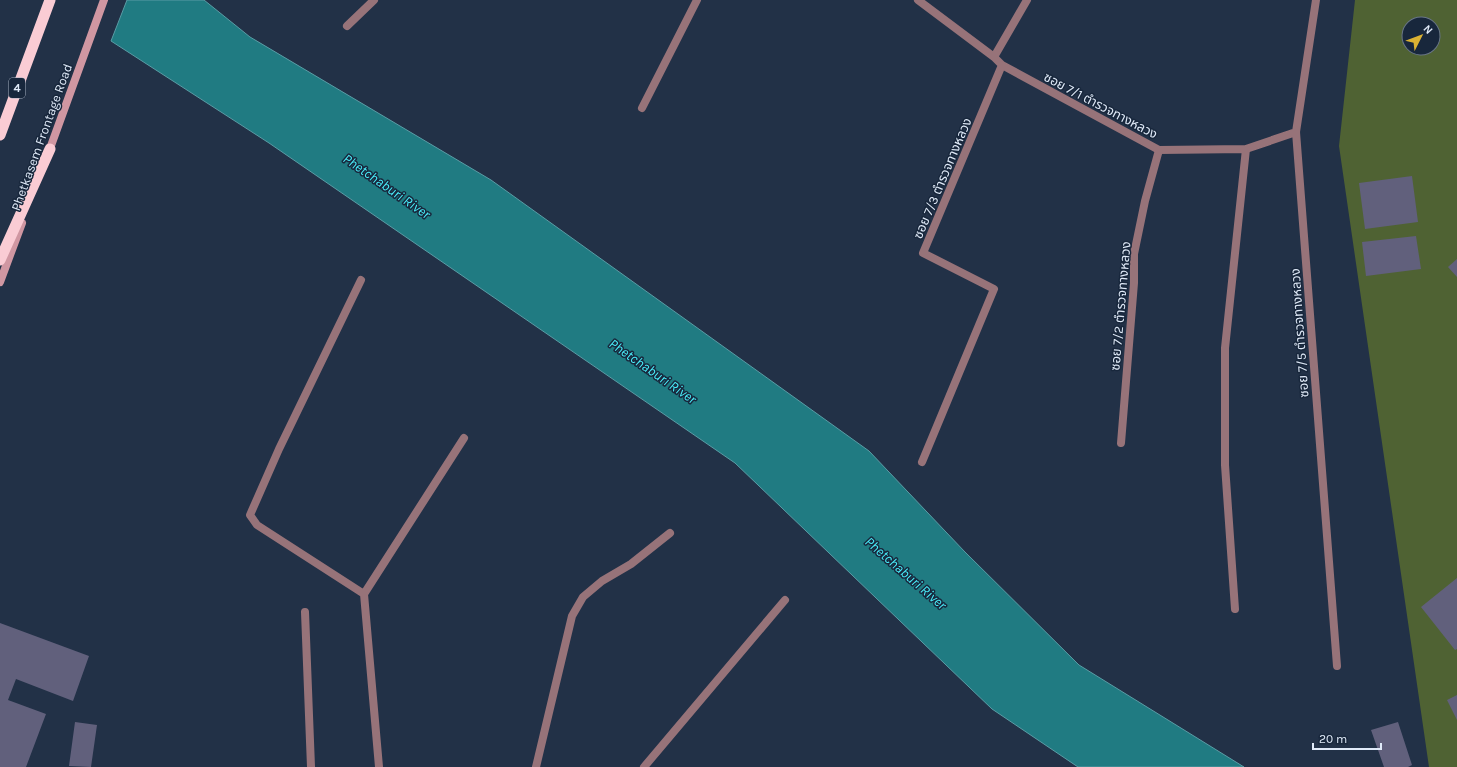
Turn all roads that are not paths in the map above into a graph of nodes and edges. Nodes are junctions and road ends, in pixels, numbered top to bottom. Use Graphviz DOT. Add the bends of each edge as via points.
graph roads {
  1 [pos="50,0"];
  2 [pos="104,0"];
  3 [pos="374,0"];
  4 [pos="697,0"];
  5 [pos="918,0"];
  6 [pos="1027,0"];
  7 [pos="1316,0"];
  8 [pos="347,26"];
  9 [pos="994,57"];
  10 [pos="1002,65"];
  11 [pos="642,108"];
  12 [pos="1296,132"];
  13 [pos="0,134"];
  14 [pos="50,149"];
  15 [pos="1246,149"];
  16 [pos="1159,150"];
  17 [pos="0,260"];
  18 [pos="361,280"];
  19 [pos="0,282"];
  20 [pos="464,438"];
  21 [pos="1121,443"];
  22 [pos="922,462"];
  23 [pos="670,533"];
  24 [pos="364,594"];
  25 [pos="786,600"];
  26 [pos="1235,610"];
  27 [pos="305,612"];
  28 [pos="1337,666"];
  29 [pos="311,767"];
  30 [pos="379,767"];
  31 [pos="536,767"];
  32 [pos="644,767"];
  1 -- 13 [label="highway, 4"];
  2 -- 14 [label="main road, Phetkasem Frontage Road"];
  3 -- 8 [label="street"];
  4 -- 11 [label="street"];
  5 -- 9 [label="street, ซอย 7/1 ตำรวจทางหลวง"];
  6 -- 9 [label="street"];
  7 -- 12 [label="street, ซอย 7/5 ตำรวจทางหลวง"];
  9 -- 10 [label="street, ซอย 7/1 ตำรวจทางหลวง"];
  10 -- 16 [label="street, ซอย 7/1 ตำรวจทางหลวง"];
  10 -- 22 [label="street, ซอย 7/3 ตำรวจทางหลวง" via="923,253 994,289"];
  12 -- 15 [label="street, ซอย 7/1 ตำรวจทางหลวง"];
  12 -- 28 [label="street, ซอย 7/5 ตำรวจทางหลวง"];
  14 -- 17 [label="highway"];
  14 -- 19 [label="main road, Phetkasem Frontage Road"];
  15 -- 16 [label="street, ซอย 7/1 ตำรวจทางหลวง"];
  15 -- 26 [label="street" via="1225,348 1225,465"];
  16 -- 21 [label="street, ซอย 7/2 ตำรวจทางหลวง" via="1134,254"];
  18 -- 24 [label="street" via="250,514 257,524"];
  20 -- 24 [label="street"];
  23 -- 31 [label="street" via="631,564 602,580 583,597 572,616"];
  24 -- 30 [label="street"];
  25 -- 32 [label="street"];
  27 -- 29 [label="street"];
}
